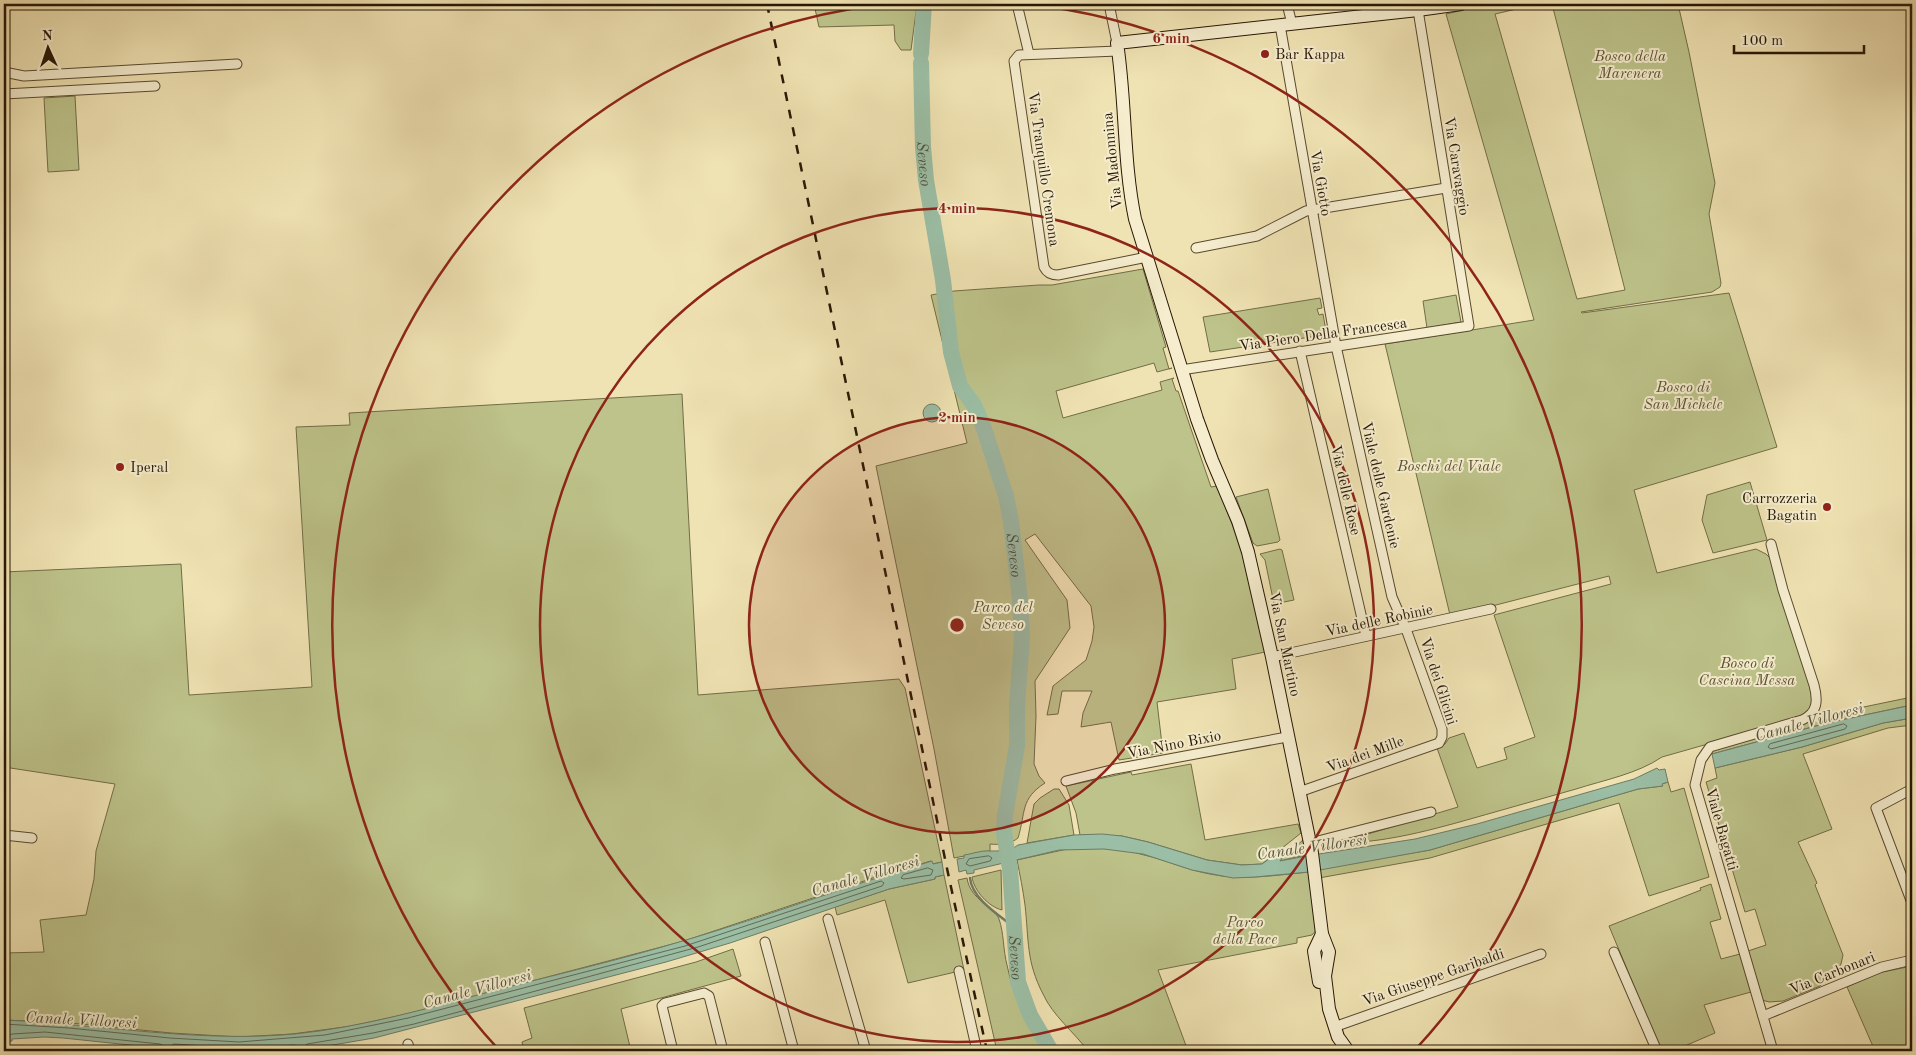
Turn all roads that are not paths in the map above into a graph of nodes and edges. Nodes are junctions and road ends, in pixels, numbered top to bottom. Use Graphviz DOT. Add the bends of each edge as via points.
graph roads {
  1 [pos="1017,4"];
  2 [pos="1109,4"];
  3 [pos="1287,4"];
  4 [pos="1461,4"];
  5 [pos="1376,9"];
  6 [pos="1418,10"];
  7 [pos="1286,25"];
  8 [pos="1118,47"];
  9 [pos="1029,54"];
  10 [pos="237,64"];
  11 [pos="4,72"];
  12 [pos="154,86"];
  13 [pos="4,94"];
  14 [pos="1446,188"];
  15 [pos="1312,210"];
  16 [pos="1196,248"];
  17 [pos="1147,257"];
  18 [pos="1469,326"];
  19 [pos="1336,346"];
  20 [pos="1300,351"];
  21 [pos="1180,370"];
  22 [pos="1771,544"];
  23 [pos="1491,609"];
  24 [pos="1406,629"];
  25 [pos="1366,636"];
  26 [pos="1272,657"];
  27 [pos="1287,737"];
  28 [pos="1439,742"];
  29 [pos="1066,781"];
  30 [pos="1912,788"];
  31 [pos="1299,792"];
  32 [pos="1431,812"];
  33 [pos="4,835"];
  34 [pos="32,838"];
  35 [pos="1311,848"];
  36 [pos="1912,903"];
  37 [pos="828,919"];
  38 [pos="1322,934"];
  39 [pos="765,942"];
  40 [pos="1614,952"];
  41 [pos="1541,954"];
  42 [pos="1912,960"];
  43 [pos="959,971"];
  44 [pos="1763,1016"];
  45 [pos="1334,1027"];
  46 [pos="673,1051"];
  47 [pos="724,1051"];
  48 [pos="794,1051"];
  49 [pos="866,1051"];
  50 [pos="977,1051"];
  51 [pos="1338,1051"];
  52 [pos="1348,1051"];
  53 [pos="1657,1051"];
  54 [pos="1773,1051"];
  1 -- 9 [label="street"];
  2 -- 8 [label="street, Via Madonnina"];
  3 -- 7 [label="street, Via Giotto"];
  4 -- 6 [label="street"];
  5 -- 6 [label="street"];
  5 -- 7 [label="street"];
  6 -- 14 [label="street, Via Caravaggio"];
  7 -- 8 [label="street"];
  7 -- 15 [label="street, Via Giotto"];
  8 -- 9 [label="street"];
  8 -- 17 [label="street, Via Madonnina" via="1129,191"];
  9 -- 17 [label="street, Via Tranquillo Cremona" via="1016,57 1014,61 1044,267 1050,274 1058,275"];
  10 -- 11 [label="street" via="24,76"];
  12 -- 13 [label="street"];
  14 -- 15 [label="street"];
  14 -- 18 [label="street, Via Caravaggio"];
  15 -- 16 [label="street" via="1301,212 1257,236"];
  15 -- 19 [label="street, Via Giotto"];
  17 -- 21 [label="street, Via Madonnina"];
  18 -- 19 [label="street, Via Piero Della Francesca"];
  19 -- 20 [label="street, Via Piero Della Francesca"];
  19 -- 24 [label="street, Viale delle Gardenie" via="1392,597"];
  20 -- 21 [label="street, Via Piero Della Francesca"];
  20 -- 25 [label="street, Via delle Rose"];
  21 -- 26 [label="street, Via San Martino" via="1212,460 1244,536"];
  22 -- 44 [label="street, Viale Bagatti" via="1814,685 1815,708 1802,720 1710,747 1703,755 1695,785"];
  23 -- 24 [label="street, Via delle Robinie"];
  24 -- 25 [label="street, Via delle Robinie"];
  24 -- 28 [label="street, Via dei Glicini" via="1442,729"];
  25 -- 26 [label="street, Via delle Robinie"];
  26 -- 27 [label="street, Via San Martino"];
  27 -- 29 [label="street, Via Nino Bixio"];
  27 -- 31 [label="street, Via San Martino"];
  28 -- 31 [label="street, Via dei Mille"];
  30 -- 36 [label="street" via="1876,808"];
  31 -- 35 [label="street, Via San Martino"];
  32 -- 35 [label="street"];
  33 -- 34 [label="street"];
  35 -- 38 [label="street, Via San Martino"];
  37 -- 49 [label="street"];
  38 -- 45 [label="street, Via San Martino" via="1329,952 1325,971"];
  38 -- 51 [label="street, Via San Martino" via="1314,954 1324,1014"];
  39 -- 48 [label="street"];
  40 -- 53 [label="street"];
  41 -- 45 [label="street, Via Giuseppe Garibaldi"];
  42 -- 44 [label="street, Via Carbonari" via="1882,967"];
  43 -- 50 [label="street"];
  44 -- 54 [label="street, Viale Bagatti"];
  45 -- 52 [label="street, Via San Martino"];
  46 -- 47 [label="street" via="662,1006 706,993"];
}
